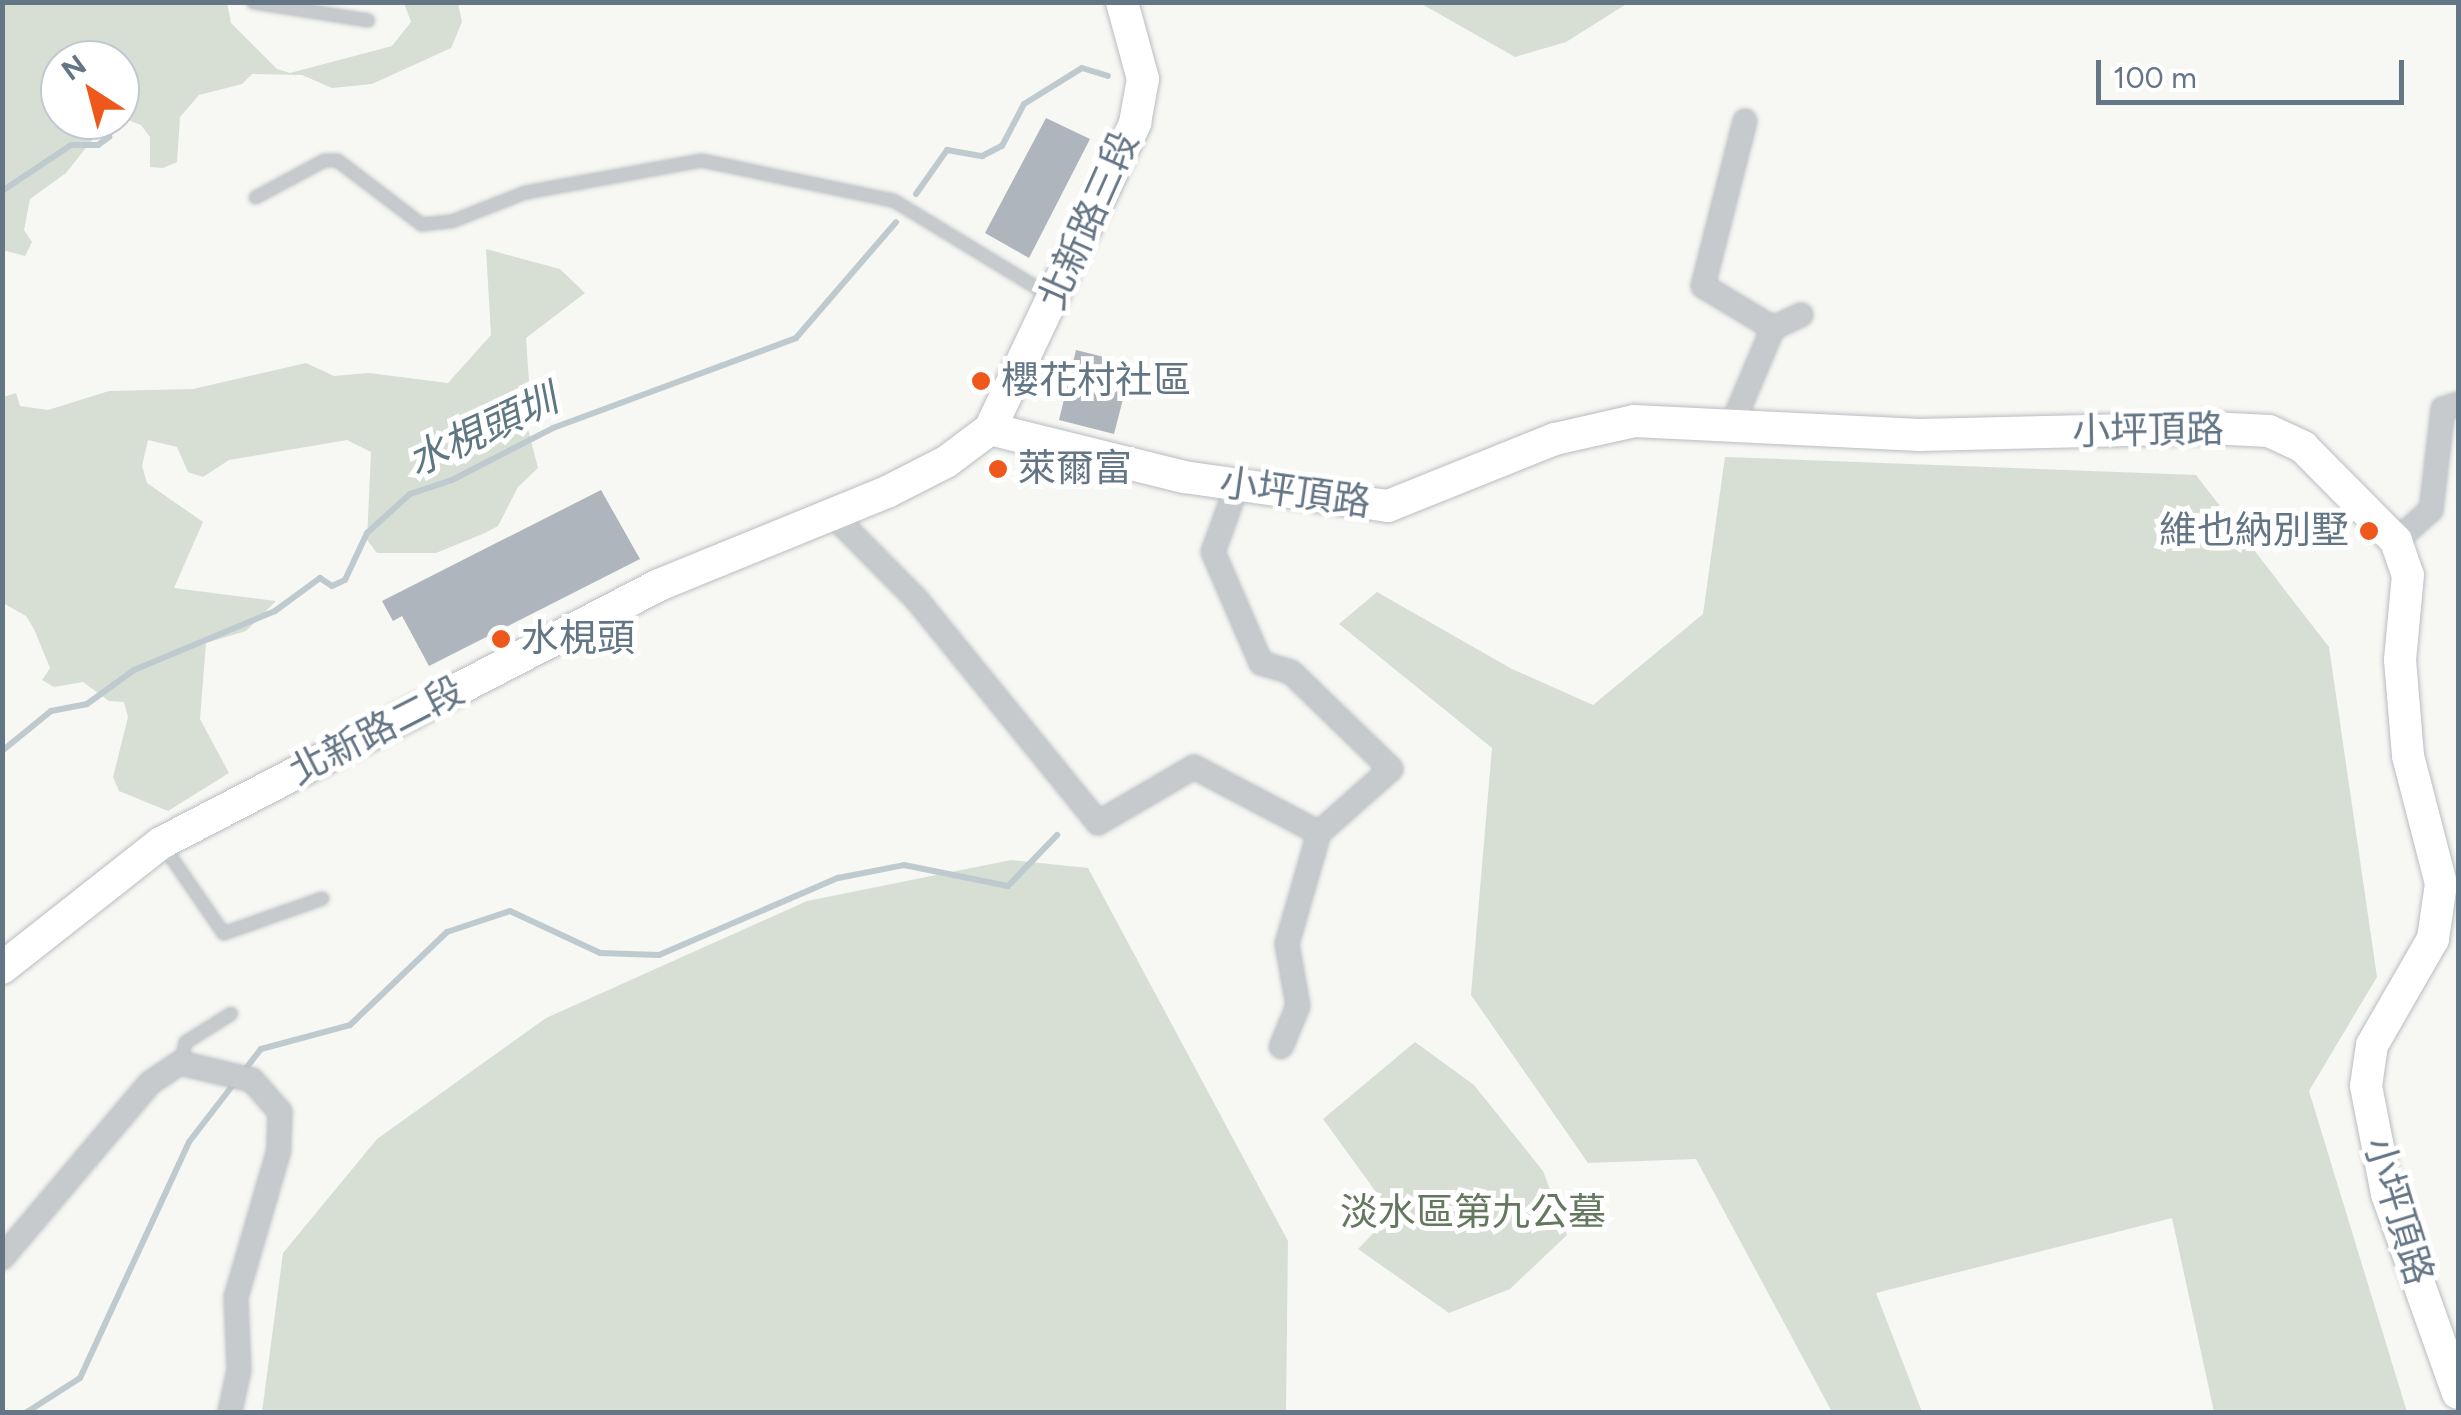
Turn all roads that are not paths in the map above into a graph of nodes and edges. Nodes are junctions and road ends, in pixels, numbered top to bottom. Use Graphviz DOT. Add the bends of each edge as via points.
graph roads {
  1 [pos="253,2"];
  2 [pos="1122,2"];
  3 [pos="368,20"];
  4 [pos="1745,121"];
  5 [pos="255,197"];
  6 [pos="1054,298"];
  7 [pos="1800,314"];
  8 [pos="1772,328"];
  9 [pos="2458,404"];
  10 [pos="1732,425"];
  11 [pos="990,429"];
  12 [pos="1237,486"];
  13 [pos="832,514"];
  14 [pos="2396,541"];
  15 [pos="1319,833"];
  16 [pos="162,843"];
  17 [pos="322,898"];
  18 [pos="2,968"];
  19 [pos="231,1013"];
  20 [pos="1282,1047"];
  21 [pos="180,1063"];
  22 [pos="2,1258"];
  23 [pos="2458,1393"];
  24 [pos="230,1412"];
  1 -- 3 [label="lane"];
  2 -- 6 [label="street, 北新路三段" via="1143,79 1135,122"];
  4 -- 8 [label="street" via="1704,286"];
  5 -- 6 [label="lane" via="324,160 337,160 421,224 451,221 524,192 701,160 893,200"];
  6 -- 11 [label="street, 北新路三段"];
  7 -- 8 [label="street"];
  8 -- 10 [label="street"];
  9 -- 14 [label="street" via="2443,408 2431,510"];
  10 -- 12 [label="street, 小坪頂路" via="1599,426 1388,506"];
  10 -- 14 [label="street, 小坪頂路" via="1920,435 2270,431 2303,447"];
  11 -- 12 [label="street, 小坪頂路"];
  11 -- 13 [label="street, 北新路二段" via="946,462"];
  12 -- 15 [label="street" via="1213,552 1261,662 1291,672 1391,768"];
  13 -- 15 [label="street" via="917,600 1098,823 1194,767"];
  13 -- 16 [label="street, 北新路二段" via="659,585"];
  14 -- 23 [label="street, 小坪頂路" via="2408,575 2400,660 2408,756 2442,884 2433,939 2372,1045 2366,1086 2388,1194"];
  15 -- 20 [label="street" via="1286,944 1298,1006"];
  16 -- 17 [label="lane" via="224,933"];
  16 -- 18 [label="street, 北新路二段"];
  19 -- 21 [label="lane" via="186,1042"];
  21 -- 22 [label="street" via="150,1082"];
  21 -- 24 [label="street" via="241,1076 280,1112 279,1150 236,1296 240,1370"];
}
